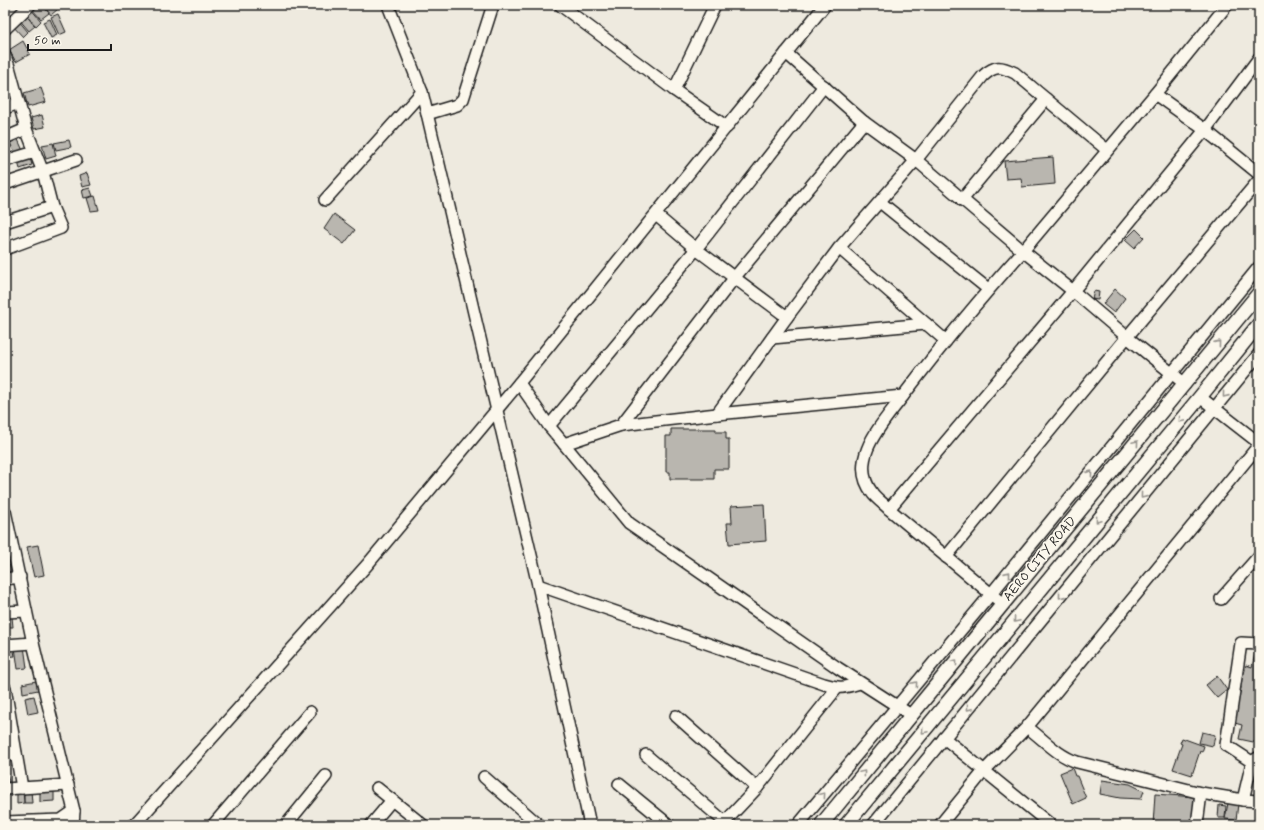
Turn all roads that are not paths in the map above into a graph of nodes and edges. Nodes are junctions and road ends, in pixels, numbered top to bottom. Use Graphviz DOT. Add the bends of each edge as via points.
graph roads {
  1 [pos="30,5"];
  2 [pos="388,5"];
  3 [pos="493,5"];
  4 [pos="560,5"];
  5 [pos="715,5"];
  6 [pos="825,5"];
  7 [pos="1227,5"];
  8 [pos="5,29"];
  9 [pos="786,53"];
  10 [pos="5,56"];
  11 [pos="1259,58"];
  12 [pos="824,86"];
  13 [pos="674,90"];
  14 [pos="422,92"];
  15 [pos="1155,94"];
  16 [pos="1046,99"];
  17 [pos="19,103"];
  18 [pos="5,108"];
  19 [pos="427,114"];
  20 [pos="864,122"];
  21 [pos="727,127"];
  22 [pos="26,129"];
  23 [pos="1205,130"];
  24 [pos="5,138"];
  25 [pos="1107,150"];
  26 [pos="35,152"];
  27 [pos="76,160"];
  28 [pos="916,160"];
  29 [pos="5,161"];
  30 [pos="43,172"];
  31 [pos="1259,174"];
  32 [pos="1259,180"];
  33 [pos="5,184"];
  34 [pos="325,200"];
  35 [pos="962,200"];
  36 [pos="880,202"];
  37 [pos="52,207"];
  38 [pos="656,215"];
  39 [pos="5,222"];
  40 [pos="839,248"];
  41 [pos="5,249"];
  42 [pos="696,249"];
  43 [pos="1023,251"];
  44 [pos="1259,267"];
  45 [pos="735,277"];
  46 [pos="988,290"];
  47 [pos="1073,290"];
  48 [pos="1259,293"];
  49 [pos="787,317"];
  50 [pos="926,324"];
  51 [pos="1259,324"];
  52 [pos="1127,337"];
  53 [pos="772,338"];
  54 [pos="946,341"];
  55 [pos="1259,354"];
  56 [pos="1171,374"];
  57 [pos="519,383"];
  58 [pos="1185,384"];
  59 [pos="903,396"];
  60 [pos="1200,397"];
  61 [pos="1215,409"];
  62 [pos="497,410"];
  63 [pos="717,414"];
  64 [pos="621,425"];
  65 [pos="549,426"];
  66 [pos="564,444"];
  67 [pos="1259,444"];
  68 [pos="889,509"];
  69 [pos="5,511"];
  70 [pos="1259,556"];
  71 [pos="946,557"];
  72 [pos="20,577"];
  73 [pos="5,579"];
  74 [pos="538,585"];
  75 [pos="991,594"];
  76 [pos="1221,599"];
  77 [pos="1003,604"];
  78 [pos="26,610"];
  79 [pos="5,612"];
  80 [pos="33,643"];
  81 [pos="1259,644"];
  82 [pos="5,645"];
  83 [pos="860,683"];
  84 [pos="5,688"];
  85 [pos="837,688"];
  86 [pos="897,706"];
  87 [pos="310,712"];
  88 [pos="911,715"];
  89 [pos="676,716"];
  90 [pos="8,724"];
  91 [pos="1027,726"];
  92 [pos="944,738"];
  93 [pos="11,754"];
  94 [pos="646,755"];
  95 [pos="1256,760"];
  96 [pos="984,771"];
  97 [pos="326,776"];
  98 [pos="484,777"];
  99 [pos="619,784"];
  100 [pos="68,785"];
  101 [pos="22,788"];
  102 [pos="377,788"];
  103 [pos="757,788"];
  104 [pos="5,789"];
  105 [pos="1201,794"];
  106 [pos="392,800"];
  107 [pos="1244,800"];
  108 [pos="1259,801"];
  109 [pos="74,811"];
  110 [pos="5,822"];
  111 [pos="723,823"];
  112 [pos="1046,824"];
  113 [pos="73,825"];
  114 [pos="134,825"];
  115 [pos="213,825"];
  116 [pos="286,825"];
  117 [pos="371,825"];
  118 [pos="423,825"];
  119 [pos="539,825"];
  120 [pos="590,825"];
  121 [pos="669,825"];
  122 [pos="798,825"];
  123 [pos="821,825"];
  124 [pos="846,825"];
  125 [pos="872,825"];
  126 [pos="940,825"];
  127 [pos="1197,825"];
  1 -- 8 [label="street"];
  2 -- 14 [label="street"];
  3 -- 19 [label="street" via="463,99 457,105"];
  4 -- 13 [label="street"];
  5 -- 13 [label="street"];
  6 -- 9 [label="street"];
  7 -- 15 [label="street"];
  9 -- 12 [label="street"];
  9 -- 21 [label="street"];
  10 -- 17 [label="street"];
  11 -- 23 [label="street"];
  12 -- 20 [label="street"];
  12 -- 42 [label="street"];
  13 -- 21 [label="street"];
  14 -- 19 [label="street"];
  14 -- 34 [label="street"];
  15 -- 23 [label="street"];
  15 -- 25 [label="street"];
  16 -- 25 [label="street"];
  16 -- 28 [label="street" via="1016,73 1006,68 997,67 989,70"];
  16 -- 35 [label="street"];
  17 -- 18 [label="street"];
  17 -- 22 [label="street"];
  19 -- 62 [label="street"];
  20 -- 28 [label="street"];
  20 -- 45 [label="street"];
  21 -- 38 [label="street"];
  22 -- 24 [label="street"];
  22 -- 26 [label="street"];
  23 -- 31 [label="street"];
  23 -- 47 [label="street"];
  25 -- 43 [label="street"];
  26 -- 29 [label="street"];
  26 -- 30 [label="street"];
  27 -- 30 [label="street"];
  28 -- 35 [label="street"];
  28 -- 36 [label="street"];
  30 -- 33 [label="street"];
  30 -- 37 [label="street"];
  32 -- 52 [label="street"];
  35 -- 43 [label="street"];
  36 -- 40 [label="street"];
  36 -- 46 [label="street"];
  37 -- 39 [label="street"];
  37 -- 41 [label="street" via="61,228"];
  38 -- 42 [label="street"];
  38 -- 57 [label="street"];
  40 -- 49 [label="street"];
  40 -- 50 [label="street"];
  42 -- 45 [label="street"];
  42 -- 65 [label="street"];
  43 -- 46 [label="street"];
  43 -- 47 [label="street"];
  44 -- 56 [label="street"];
  45 -- 49 [label="street"];
  45 -- 64 [label="street"];
  46 -- 54 [label="street"];
  47 -- 52 [label="street"];
  47 -- 68 [label="street"];
  58 -- 48 [label="street, AERO CITY ROAD, one-way"];
  49 -- 53 [label="street"];
  50 -- 53 [label="street"];
  50 -- 54 [label="street"];
  51 -- 60 [label="street, AERO CITY ROAD"];
  52 -- 56 [label="street"];
  52 -- 71 [label="street"];
  53 -- 63 [label="street"];
  54 -- 59 [label="street"];
  55 -- 61 [label="street, one-way"];
  56 -- 58 [label="street"];
  75 -- 56 [label="street, one-way"];
  57 -- 62 [label="street"];
  57 -- 65 [label="street"];
  77 -- 58 [label="street, AERO CITY ROAD, one-way"];
  59 -- 63 [label="street"];
  59 -- 68 [label="street" via="869,443 863,462 865,478 873,494"];
  60 -- 61 [label="street"];
  60 -- 124 [label="street, AERO CITY ROAD, one-way"];
  61 -- 67 [label="street"];
  61 -- 92 [label="street, one-way"];
  62 -- 74 [label="street"];
  62 -- 114 [label="street" via="367,565"];
  63 -- 64 [label="street"];
  64 -- 66 [label="street"];
  65 -- 66 [label="street"];
  66 -- 83 [label="street" via="629,523"];
  67 -- 91 [label="street"];
  68 -- 71 [label="street"];
  69 -- 72 [label="street"];
  70 -- 76 [label="street"];
  71 -- 75 [label="street"];
  72 -- 73 [label="street"];
  72 -- 78 [label="street"];
  74 -- 85 [label="street"];
  74 -- 120 [label="street"];
  75 -- 77 [label="street"];
  86 -- 75 [label="street, one-way"];
  88 -- 77 [label="street, AERO CITY ROAD, one-way"];
  78 -- 79 [label="street"];
  78 -- 80 [label="street"];
  80 -- 82 [label="street"];
  80 -- 100 [label="street"];
  81 -- 95 [label="street" via="1241,643 1226,745"];
  83 -- 85 [label="street"];
  83 -- 86 [label="street"];
  84 -- 90 [label="street"];
  85 -- 103 [label="street"];
  86 -- 88 [label="street"];
  122 -- 86 [label="street, one-way"];
  87 -- 115 [label="street"];
  123 -- 88 [label="street, AERO CITY ROAD, one-way"];
  89 -- 103 [label="street"];
  90 -- 93 [label="street"];
  91 -- 96 [label="street"];
  91 -- 105 [label="street" via="1068,759"];
  92 -- 96 [label="street"];
  92 -- 125 [label="street"];
  93 -- 101 [label="street"];
  94 -- 111 [label="street"];
  95 -- 107 [label="street"];
  96 -- 112 [label="street"];
  96 -- 126 [label="street"];
  97 -- 116 [label="street"];
  98 -- 119 [label="street"];
  99 -- 121 [label="street"];
  100 -- 101 [label="street"];
  100 -- 109 [label="street"];
  101 -- 104 [label="street"];
  102 -- 106 [label="street"];
  103 -- 111 [label="street"];
  105 -- 107 [label="street"];
  105 -- 127 [label="street"];
  106 -- 117 [label="street"];
  106 -- 118 [label="street"];
  107 -- 108 [label="street"];
  109 -- 110 [label="street" via="62,820"];
  109 -- 113 [label="street"];
}
